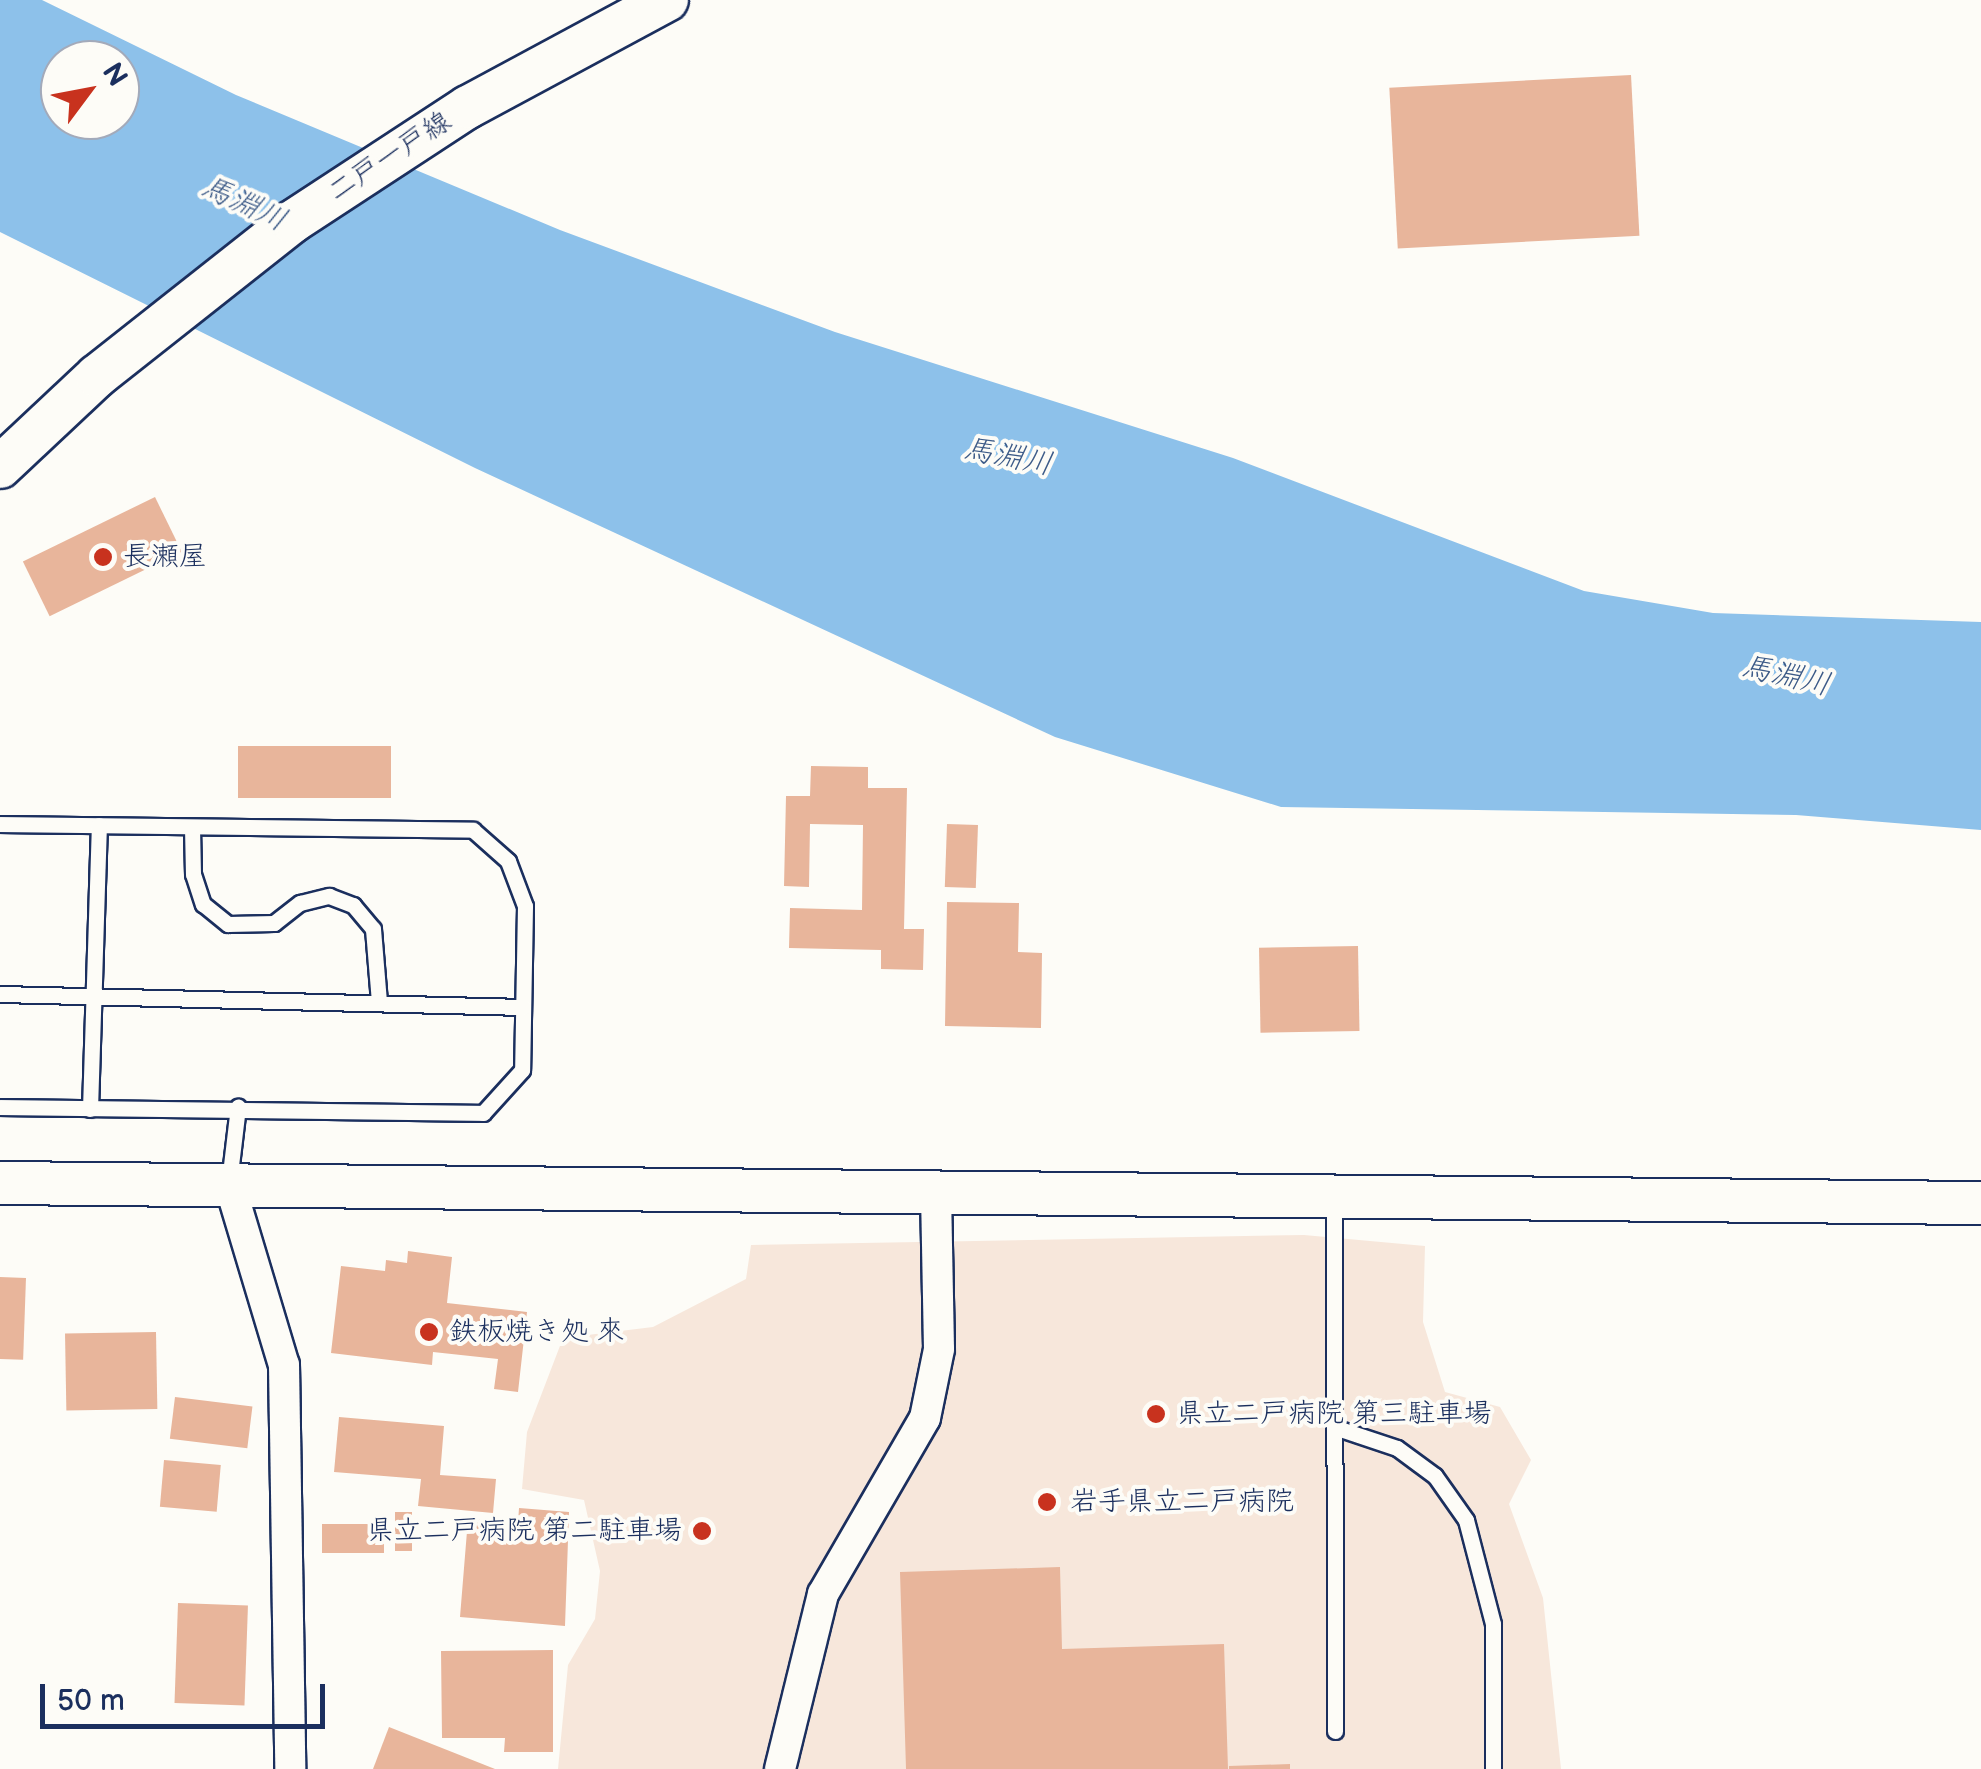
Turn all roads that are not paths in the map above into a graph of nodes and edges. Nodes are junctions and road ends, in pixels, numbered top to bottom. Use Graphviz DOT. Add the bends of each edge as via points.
graph roads {
  1 [pos="667,0"];
  2 [pos="0,467"];
  3 [pos="0,824"];
  4 [pos="99,826"];
  5 [pos="192,826"];
  6 [pos="0,994"];
  7 [pos="94,997"];
  8 [pos="379,1002"];
  9 [pos="524,1007"];
  10 [pos="0,1107"];
  11 [pos="238,1107"];
  12 [pos="90,1109"];
  13 [pos="229,1182"];
  14 [pos="0,1183"];
  15 [pos="936,1195"];
  16 [pos="1334,1199"];
  17 [pos="1981,1202"];
  18 [pos="1334,1427"];
  19 [pos="1335,1731"];
  20 [pos="290,1769"];
  21 [pos="780,1769"];
  22 [pos="1492,1769"];
  1 -- 2 [label="street, 二戸一戸線" via="371,168 211,282 96,376"];
  3 -- 4 [label="lane"];
  4 -- 5 [label="lane"];
  4 -- 7 [label="lane"];
  5 -- 8 [label="lane" via="192,874 203,904 228,924 274,923 300,903 329,896 353,905 373,929"];
  5 -- 9 [label="lane" via="473,830 508,860 525,906"];
  6 -- 7 [label="lane"];
  7 -- 8 [label="lane"];
  7 -- 12 [label="lane"];
  8 -- 9 [label="lane"];
  9 -- 11 [label="lane" via="522,1070 483,1113"];
  10 -- 12 [label="lane"];
  11 -- 12 [label="lane"];
  11 -- 13 [label="lane"];
  13 -- 14 [label="street"];
  13 -- 15 [label="street"];
  13 -- 20 [label="street" via="284,1364"];
  15 -- 16 [label="street"];
  15 -- 21 [label="street" via="939,1349 926,1418 824,1594"];
  16 -- 17 [label="street"];
  16 -- 18 [label="lane"];
  18 -- 19 [label="lane"];
  18 -- 22 [label="lane" via="1397,1448 1435,1476 1466,1520 1492,1624"];
}
